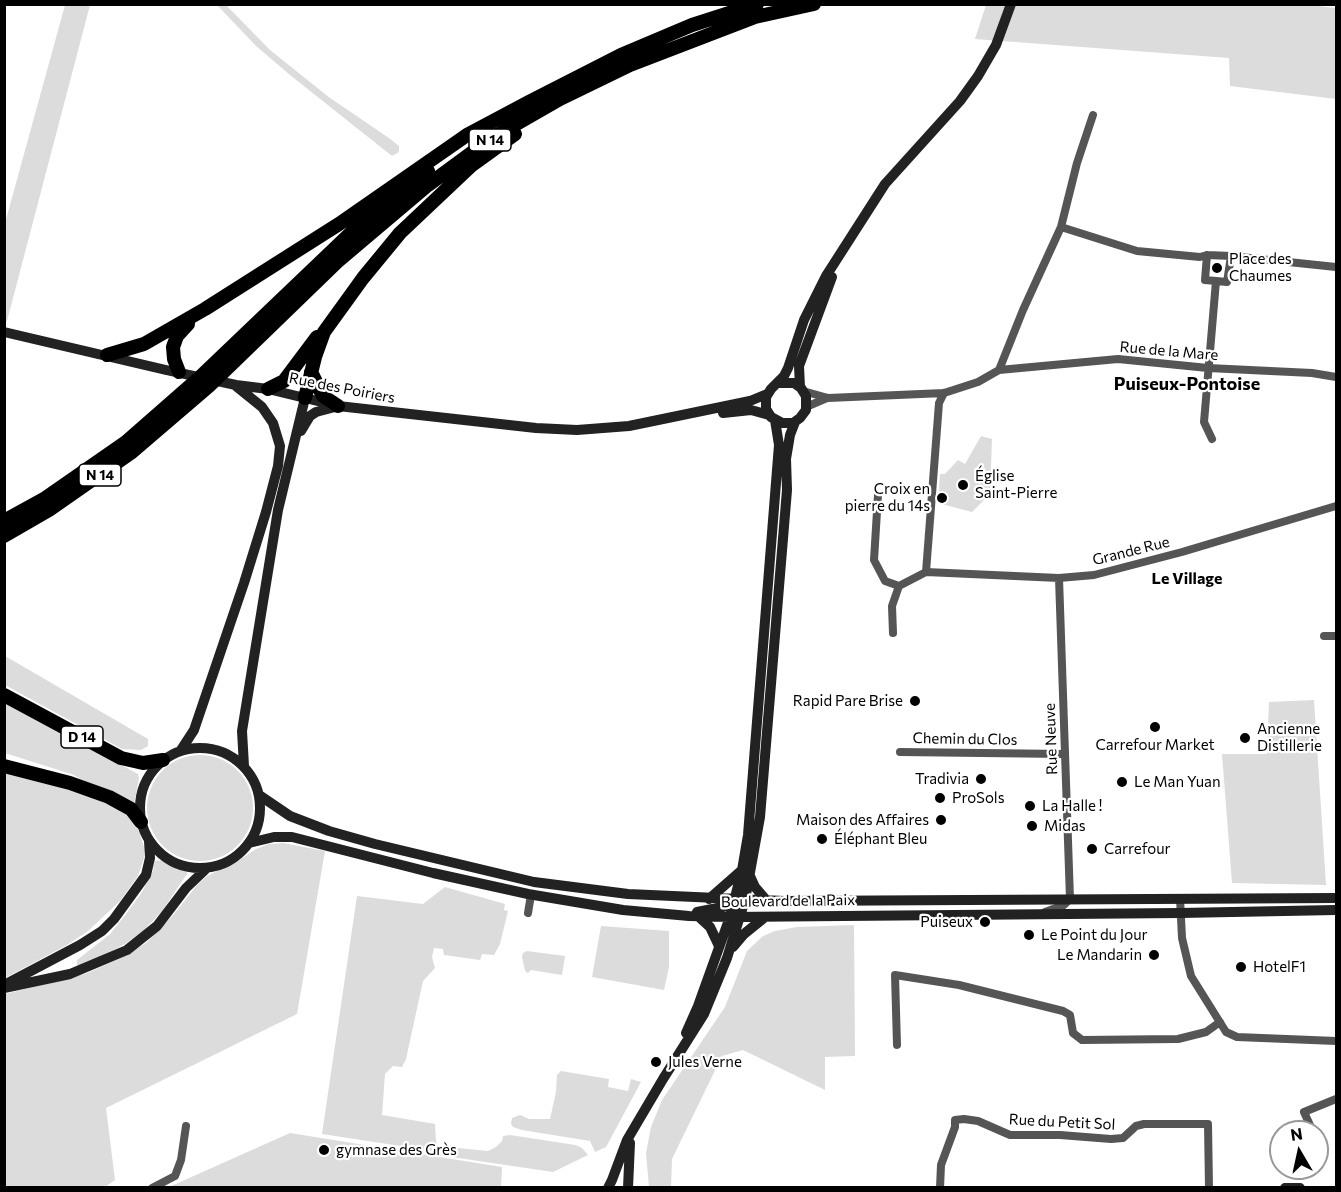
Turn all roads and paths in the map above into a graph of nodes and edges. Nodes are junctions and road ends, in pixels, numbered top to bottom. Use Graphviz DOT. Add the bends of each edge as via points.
graph roads {
  1 [pos="757,4"];
  2 [pos="813,4"];
  3 [pos="825,4"];
  4 [pos="1011,4"];
  5 [pos="529,102"];
  6 [pos="1093,114"];
  7 [pos="1060,227"];
  8 [pos="844,247"];
  9 [pos="1207,255"];
  10 [pos="1233,256"];
  11 [pos="1336,267"];
  12 [pos="1216,281"];
  13 [pos="205,309"];
  14 [pos="334,317"];
  15 [pos="4,332"];
  16 [pos="107,355"];
  17 [pos="219,368"];
  18 [pos="1208,368"];
  19 [pos="999,370"];
  20 [pos="179,372"];
  21 [pos="311,372"];
  22 [pos="1336,377"];
  23 [pos="778,383"];
  24 [pos="236,385"];
  25 [pos="268,389"];
  26 [pos="801,389"];
  27 [pos="944,393"];
  28 [pos="767,394"];
  29 [pos="306,398"];
  30 [pos="828,398"];
  31 [pos="184,399"];
  32 [pos="338,406"];
  33 [pos="806,407"];
  34 [pos="678,417"];
  35 [pos="772,418"];
  36 [pos="795,422"];
  37 [pos="1212,439"];
  38 [pos="294,444"];
  39 [pos="878,495"];
  40 [pos="1336,506"];
  41 [pos="4,521"];
  42 [pos="4,536"];
  43 [pos="926,572"];
  44 [pos="1059,578"];
  45 [pos="899,586"];
  46 [pos="892,633"];
  47 [pos="1324,636"];
  48 [pos="1336,636"];
  49 [pos="4,695"];
  50 [pos="181,750"];
  51 [pos="900,752"];
  52 [pos="1064,754"];
  53 [pos="163,760"];
  54 [pos="4,766"];
  55 [pos="244,766"];
  56 [pos="259,795"];
  57 [pos="141,822"];
  58 [pos="149,841"];
  59 [pos="249,843"];
  60 [pos="207,868"];
  61 [pos="746,873"];
  62 [pos="531,895"];
  63 [pos="1180,898"];
  64 [pos="1336,898"];
  65 [pos="709,899"];
  66 [pos="1070,899"];
  67 [pos="767,901"];
  68 [pos="784,901"];
  69 [pos="737,908"];
  70 [pos="1336,910"];
  71 [pos="528,913"];
  72 [pos="1180,913"];
  73 [pos="1038,914"];
  74 [pos="1086,914"];
  75 [pos="693,916"];
  76 [pos="766,917"];
  77 [pos="719,946"];
  78 [pos="727,958"];
  79 [pos="4,987"];
  80 [pos="1220,1022"];
  81 [pos="1336,1041"];
  82 [pos="897,1045"];
  83 [pos="663,1079"];
  84 [pos="1336,1099"];
  85 [pos="1307,1120"];
  86 [pos="186,1126"];
  87 [pos="634,1128"];
  88 [pos="152,1188"];
  89 [pos="608,1188"];
  90 [pos="628,1188"];
  91 [pos="940,1188"];
  92 [pos="1209,1188"];
  93 [pos="1285,1188"];
  94 [pos="1300,1188"];
  1 -- 5 [label="highway, N 14" via="692,25 621,55"];
  2 -- 17 [label="highway, N 14" via="756,17 630,65 492,138 428,185"];
  3 -- 14 [label="highway" via="660,57 531,123 472,165 400,233"];
  4 -- 8 [label="main road" via="996,45 978,76 885,184"];
  5 -- 13 [label="highway" via="467,135 339,224"];
  5 -- 17 [label="highway, N 14" via="450,154 357,227"];
  6 -- 7 [label="street"];
  7 -- 9 [label="street" via="1137,251 1200,258"];
  7 -- 19 [label="street"];
  8 -- 23 [label="main road" via="804,320 788,368"];
  8 -- 26 [label="main road" via="800,361"];
  9 -- 10 [label="street"];
  9 -- 12 [label="street" via="1204,280"];
  10 -- 11 [label="street"];
  10 -- 12 [label="street" via="1227,282"];
  12 -- 18 [label="street"];
  13 -- 16 [label="highway" via="144,344"];
  13 -- 20 [label="highway" via="174,342"];
  14 -- 21 [label="highway" via="319,343"];
  14 -- 25 [label="highway" via="284,381"];
  15 -- 16 [label="main road, Rue des Poiriers"];
  16 -- 20 [label="main road, Rue des Poiriers"];
  17 -- 31 [label="highway, N 14"];
  18 -- 19 [label="street, Rue de la Mare" via="1118,359"];
  18 -- 22 [label="street, Rue de la Mare"];
  18 -- 37 [label="street" via="1204,422"];
  19 -- 27 [label="street"];
  20 -- 24 [label="main road, Rue des Poiriers"];
  21 -- 29 [label="highway"];
  21 -- 32 [label="highway" via="323,396"];
  23 -- 26 [label="main road" via="789,382"];
  23 -- 28 [label="main road"];
  24 -- 25 [label="main road, Rue des Poiriers"];
  24 -- 50 [label="main road" via="262,407 273,423 280,446 278,466 244,583 194,730"];
  25 -- 29 [label="main road, Rue des Poiriers"];
  26 -- 30 [label="street"];
  26 -- 33 [label="main road"];
  27 -- 30 [label="street"];
  27 -- 43 [label="street" via="939,403"];
  28 -- 34 [label="main road"];
  28 -- 35 [label="main road" via="765,403"];
  29 -- 32 [label="main road, Rue des Poiriers"];
  29 -- 38 [label="main road"];
  30 -- 33 [label="street"];
  31 -- 41 [label="highway, N 14" via="44,499"];
  31 -- 42 [label="highway, N 14" via="132,452"];
  32 -- 34 [label="main road, Rue des Poiriers" via="567,430 603,429"];
  32 -- 38 [label="main road" via="310,416"];
  33 -- 36 [label="main road"];
  34 -- 35 [label="main road" via="746,410"];
  35 -- 36 [label="main road" via="785,424"];
  35 -- 61 [label="main road" via="779,445"];
  36 -- 61 [label="main road" via="786,459 787,490 760,817"];
  38 -- 55 [label="main road" via="278,510 242,731"];
  39 -- 45 [label="street" via="874,560 885,581"];
  40 -- 44 [label="street, Grande Rue" via="1094,575"];
  43 -- 44 [label="street, Grande Rue"];
  43 -- 45 [label="street"];
  44 -- 52 [label="street, Rue Neuve"];
  45 -- 46 [label="street" via="892,606"];
  47 -- 48 [label="street"];
  49 -- 53 [label="highway, D 14" via="121,758"];
  50 -- 53 [label="main road"];
  50 -- 55 [label="main road" via="215,749"];
  51 -- 52 [label="street, Chemin du Clos"];
  52 -- 66 [label="street, Rue Neuve"];
  53 -- 57 [label="main road" via="144,784"];
  54 -- 57 [label="highway" via="109,798 131,809"];
  55 -- 56 [label="main road"];
  56 -- 59 [label="main road" via="259,820"];
  56 -- 65 [label="main road" via="290,816 329,831 515,878 601,891"];
  57 -- 58 [label="main road"];
  58 -- 60 [label="main road" via="162,855 179,864"];
  58 -- 79 [label="main road" via="146,874 114,919 80,945"];
  59 -- 60 [label="main road" via="230,860"];
  59 -- 62 [label="main road, Boulevard de la Paix" via="282,837 314,841"];
  60 -- 79 [label="main road" via="157,926 127,950 70,974"];
  61 -- 65 [label="main road"];
  61 -- 67 [label="main road"];
  61 -- 69 [label="main road"];
  62 -- 71 [label="street"];
  62 -- 75 [label="main road, Boulevard de la Paix" via="623,910"];
  63 -- 64 [label="main road, Boulevard de la Paix"];
  63 -- 66 [label="main road, Boulevard de la Paix"];
  63 -- 72 [label="street"];
  65 -- 69 [label="main road"];
  66 -- 68 [label="main road, Boulevard de la Paix"];
  66 -- 73 [label="street" via="1065,905"];
  66 -- 74 [label="street"];
  67 -- 68 [label="main road, Boulevard de la Paix"];
  67 -- 69 [label="main road, Boulevard de la Paix"];
  68 -- 69 [label="main road"];
  69 -- 75 [label="main road, Boulevard de la Paix"];
  69 -- 76 [label="main road, Boulevard de la Paix"];
  69 -- 77 [label="main road"];
  69 -- 78 [label="main road"];
  70 -- 72 [label="main road, Boulevard de la Paix"];
  72 -- 74 [label="main road, Boulevard de la Paix"];
  72 -- 80 [label="street" via="1191,976"];
  73 -- 74 [label="main road, Boulevard de la Paix"];
  73 -- 76 [label="main road, Boulevard de la Paix"];
  75 -- 77 [label="main road" via="710,927"];
  76 -- 78 [label="main road" via="744,934"];
  77 -- 83 [label="main road" via="696,1012"];
  78 -- 83 [label="main road" via="704,1014"];
  80 -- 81 [label="street" via="1233,1037"];
  80 -- 82 [label="street" via="1206,1032 1178,1039 1082,1040 1072,1033 1070,1015 1063,1011 959,985 895,975"];
  83 -- 87 [label="main road"];
  84 -- 85 [label="street" via="1304,1113"];
  86 -- 88 [label="street" via="175,1176"];
  87 -- 89 [label="main road"];
  87 -- 90 [label="main road"];
  91 -- 92 [label="street, Rue du Petit Sol" via="941,1165 955,1120 964,1119 1010,1135 1111,1139 1123,1138 1144,1124 1208,1124"];
  93 -- 94 [label="main road"];
}
